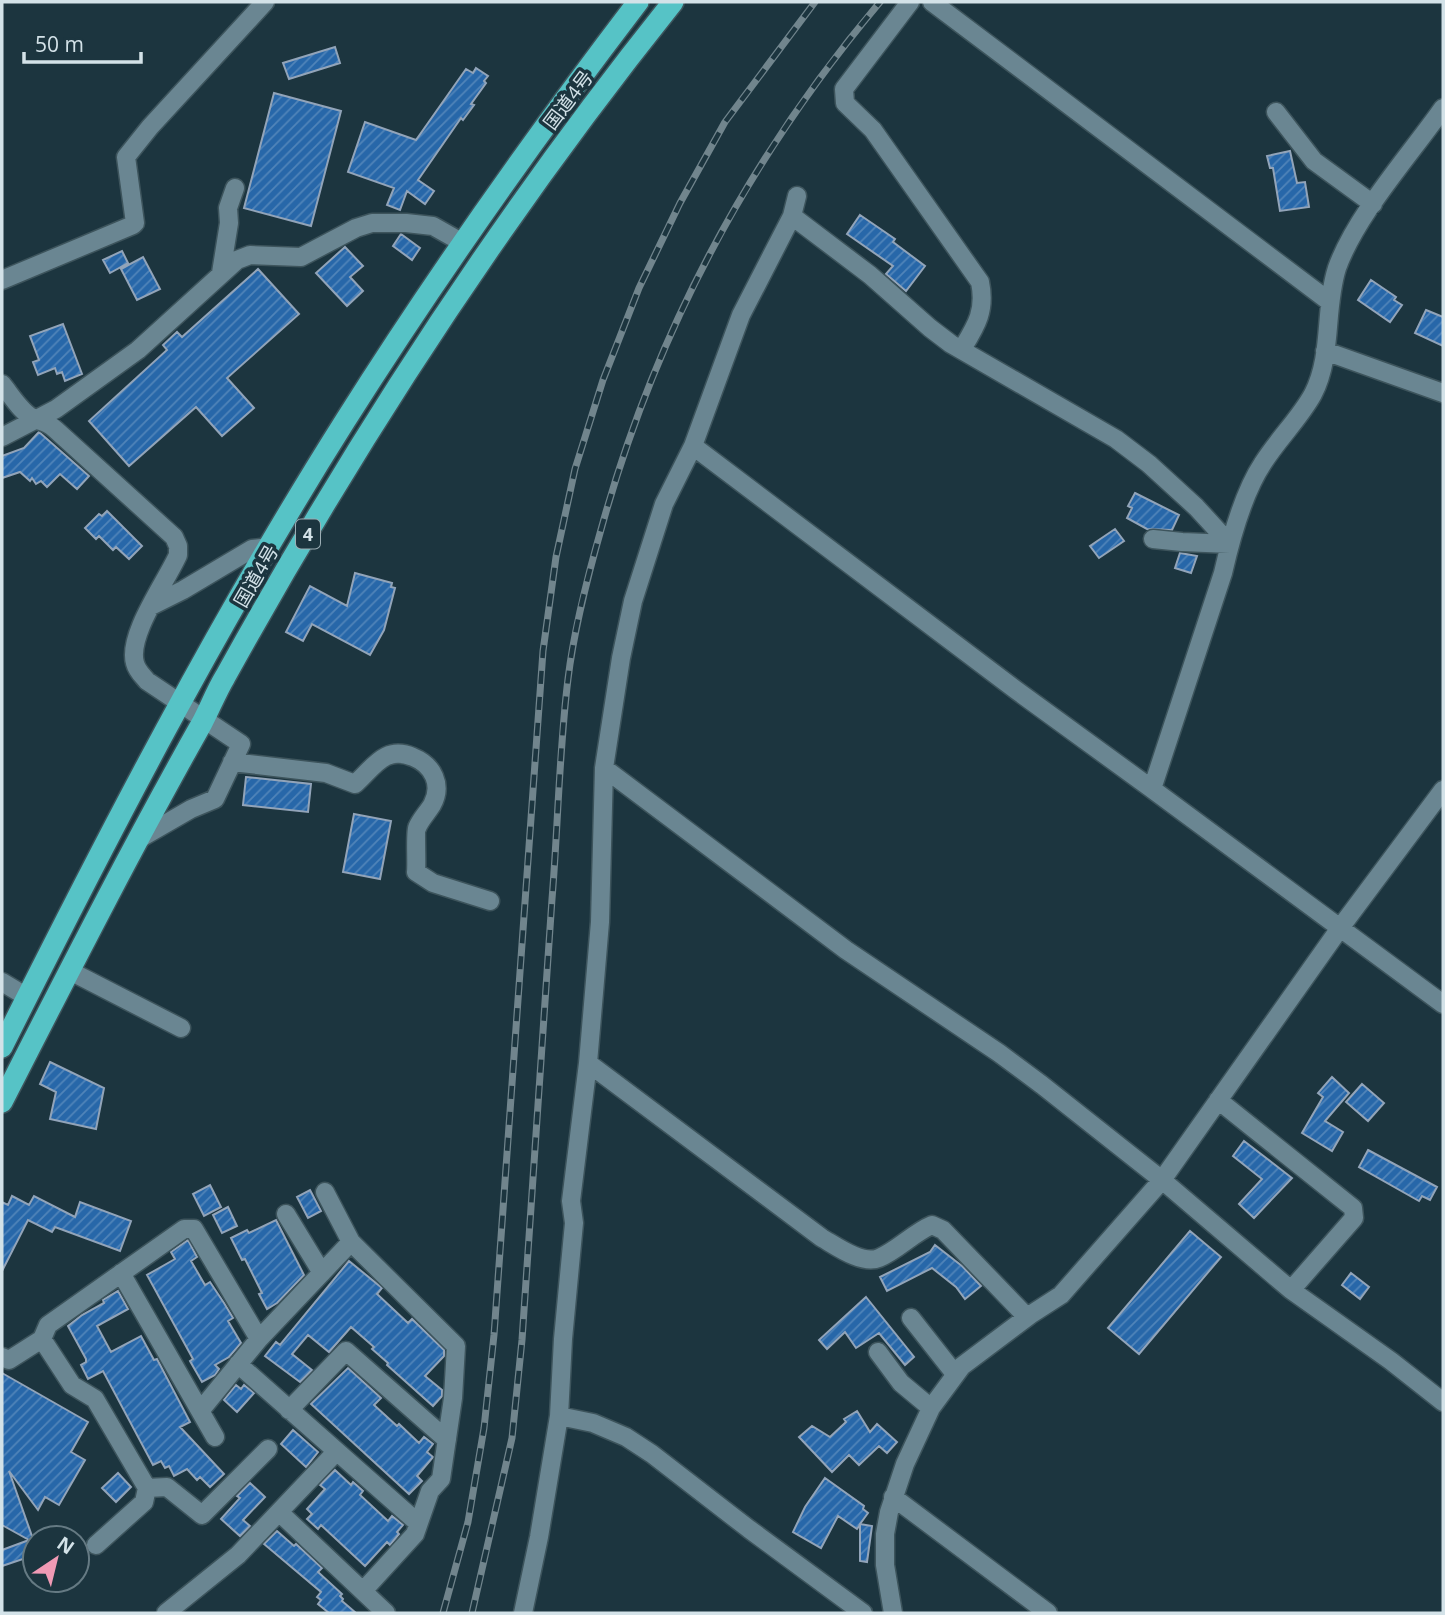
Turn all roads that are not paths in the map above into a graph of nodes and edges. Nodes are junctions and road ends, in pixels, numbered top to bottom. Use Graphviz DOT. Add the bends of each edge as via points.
graph roads {
  1 [pos="265,2"];
  2 [pos="638,2"];
  3 [pos="673,2"];
  4 [pos="910,2"];
  5 [pos="932,2"];
  6 [pos="1443,108"];
  7 [pos="1276,112"];
  8 [pos="236,188"];
  9 [pos="797,196"];
  10 [pos="1373,204"];
  11 [pos="792,216"];
  12 [pos="463,243"];
  13 [pos="221,273"];
  14 [pos="2,279"];
  15 [pos="1330,302"];
  16 [pos="962,349"];
  17 [pos="1325,351"];
  18 [pos="2,384"];
  19 [pos="1443,393"];
  20 [pos="34,419"];
  21 [pos="2,437"];
  22 [pos="693,446"];
  23 [pos="1153,539"];
  24 [pos="1230,544"];
  25 [pos="269,547"];
  26 [pos="151,606"];
  27 [pos="180,705"];
  28 [pos="204,720"];
  29 [pos="232,762"];
  30 [pos="604,768"];
  31 [pos="1152,789"];
  32 [pos="1443,790"];
  33 [pos="139,839"];
  34 [pos="490,901"];
  35 [pos="1340,928"];
  36 [pos="71,971"];
  37 [pos="2,982"];
  38 [pos="27,997"];
  39 [pos="1443,1004"];
  40 [pos="181,1028"];
  41 [pos="2,1047"];
  42 [pos="588,1063"];
  43 [pos="1219,1100"];
  44 [pos="2,1102"];
  45 [pos="1162,1180"];
  46 [pos="325,1192"];
  47 [pos="286,1214"];
  48 [pos="351,1242"];
  49 [pos="121,1273"];
  50 [pos="322,1273"];
  51 [pos="1291,1290"];
  52 [pos="1027,1317"];
  53 [pos="911,1318"];
  54 [pos="42,1339"];
  55 [pos="259,1339"];
  56 [pos="878,1352"];
  57 [pos="2,1357"];
  58 [pos="238,1364"];
  59 [pos="955,1374"];
  60 [pos="1443,1402"];
  61 [pos="931,1408"];
  62 [pos="289,1410"];
  63 [pos="200,1411"];
  64 [pos="559,1416"];
  65 [pos="215,1437"];
  66 [pos="447,1440"];
  67 [pos="268,1449"];
  68 [pos="336,1452"];
  69 [pos="147,1488"];
  70 [pos="893,1497"];
  71 [pos="279,1512"];
  72 [pos="418,1523"];
  73 [pos="96,1545"];
  74 [pos="363,1591"];
  75 [pos="851,1610"];
  76 [pos="166,1613"];
  77 [pos="386,1613"];
  78 [pos="523,1613"];
  79 [pos="892,1613"];
  80 [pos="1048,1613"];
  1 -- 14 [label="street" via="126,157 134,225"];
  2 -- 12 [label="highway, 国道4号 / 4"];
  3 -- 28 [label="highway, 国道4号 / 4" via="544,170 440,322 294,556"];
  4 -- 16 [label="street" via="844,89 845,103 873,130 981,282 982,312"];
  5 -- 15 [label="street"];
  6 -- 10 [label="street"];
  7 -- 10 [label="street" via="1314,161"];
  8 -- 13 [label="street" via="228,208"];
  9 -- 11 [label="street"];
  10 -- 15 [label="street" via="1341,260"];
  11 -- 16 [label="street"];
  11 -- 22 [label="street" via="741,315"];
  12 -- 13 [label="street" via="433,226 372,223 301,257 250,255"];
  12 -- 25 [label="highway, 国道4号 / 4"];
  13 -- 20 [label="street" via="138,350 56,409"];
  15 -- 17 [label="street"];
  16 -- 24 [label="street" via="1123,444 1196,507"];
  17 -- 19 [label="street"];
  17 -- 24 [label="street" via="1324,369 1312,395 1257,472"];
  18 -- 20 [label="street"];
  20 -- 21 [label="street"];
  20 -- 26 [label="street" via="56,429 177,541 178,555"];
  22 -- 30 [label="street" via="664,505 633,601"];
  22 -- 31 [label="street"];
  23 -- 24 [label="street"];
  24 -- 31 [label="street"];
  25 -- 26 [label="street" via="252,549"];
  25 -- 27 [label="highway, 国道4号 / 4"];
  26 -- 27 [label="street" via="137,639 134,662 147,681"];
  27 -- 28 [label="street"];
  27 -- 38 [label="highway, 国道4号 / 4"];
  28 -- 29 [label="street" via="241,744"];
  28 -- 33 [label="highway, 国道4号 / 4"];
  29 -- 33 [label="street" via="215,799"];
  29 -- 34 [label="street" via="326,773 355,784 387,754 416,758 431,768 437,780 434,802 416,830 416,872 433,883"];
  30 -- 42 [label="street" via="600,922"];
  30 -- 45 [label="street" via="846,950 999,1053"];
  31 -- 35 [label="street"];
  32 -- 35 [label="street"];
  33 -- 36 [label="highway, 国道4号 / 4"];
  35 -- 39 [label="street"];
  35 -- 43 [label="street"];
  36 -- 40 [label="street"];
  36 -- 44 [label="highway, 国道4号 / 4"];
  37 -- 38 [label="street"];
  38 -- 41 [label="highway, 国道4号 / 4"];
  42 -- 52 [label="street" via="811,1230 846,1251 878,1259 932,1225 943,1230"];
  42 -- 64 [label="street" via="571,1200"];
  43 -- 45 [label="street"];
  43 -- 51 [label="street" via="1353,1208 1354,1218"];
  45 -- 51 [label="street"];
  45 -- 52 [label="street" via="1061,1295"];
  46 -- 48 [label="street"];
  47 -- 50 [label="street"];
  48 -- 50 [label="street"];
  48 -- 66 [label="street" via="456,1346"];
  49 -- 54 [label="street" via="48,1325"];
  49 -- 55 [label="street" via="184,1229 194,1229"];
  49 -- 63 [label="street"];
  50 -- 55 [label="street"];
  51 -- 60 [label="street"];
  52 -- 59 [label="street"];
  53 -- 59 [label="street"];
  54 -- 57 [label="street" via="9,1360"];
  54 -- 69 [label="street" via="72,1385 95,1399"];
  55 -- 58 [label="street"];
  56 -- 61 [label="street" via="901,1382"];
  58 -- 62 [label="street"];
  58 -- 63 [label="street"];
  59 -- 61 [label="street"];
  61 -- 70 [label="street"];
  62 -- 66 [label="street" via="346,1351"];
  62 -- 68 [label="street"];
  63 -- 65 [label="street"];
  64 -- 75 [label="street" via="593,1423 652,1454"];
  64 -- 78 [label="street"];
  66 -- 72 [label="street" via="441,1479 430,1491"];
  67 -- 69 [label="street" via="202,1515 167,1487"];
  68 -- 71 [label="street"];
  68 -- 72 [label="street"];
  69 -- 73 [label="street" via="144,1502"];
  70 -- 79 [label="street" via="885,1534"];
  70 -- 80 [label="street"];
  71 -- 74 [label="street"];
  71 -- 76 [label="street" via="238,1555"];
  72 -- 74 [label="street" via="415,1534"];
  74 -- 77 [label="street"];
}
